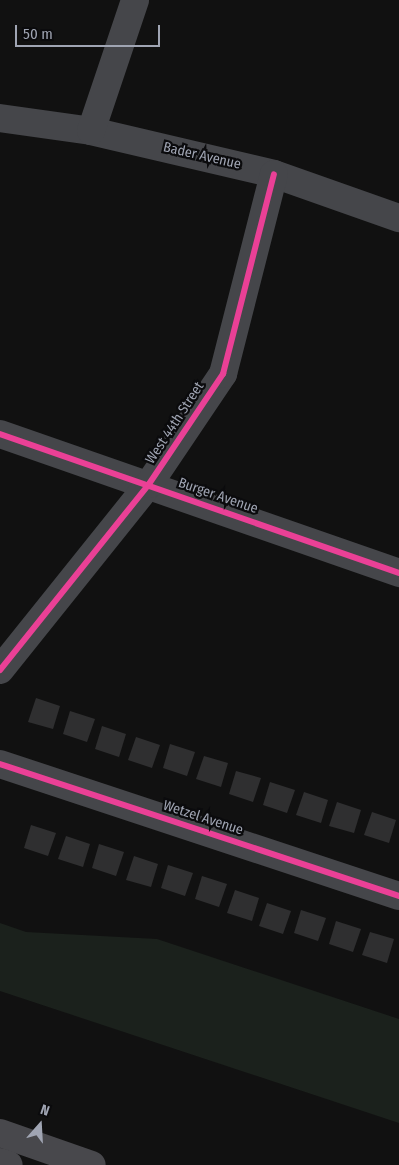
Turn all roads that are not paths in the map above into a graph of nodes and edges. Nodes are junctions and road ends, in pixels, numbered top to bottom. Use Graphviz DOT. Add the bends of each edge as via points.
graph roads {
  1 [pos="135,0"];
  2 [pos="0,118"];
  3 [pos="91,131"];
  4 [pos="274,174"];
  5 [pos="399,218"];
  6 [pos="0,434"];
  7 [pos="149,484"];
  8 [pos="399,573"];
  9 [pos="0,670"];
  10 [pos="0,764"];
  11 [pos="399,896"];
  12 [pos="0,1133"];
  13 [pos="0,1162"];
  14 [pos="9,1165"];
  15 [pos="92,1165"];
  1 -- 3 [label="street"];
  2 -- 3 [label="street, Bader Avenue"];
  3 -- 4 [label="street, Bader Avenue"];
  4 -- 5 [label="street, Bader Avenue"];
  4 -- 7 [label="street, West 44th Street" via="222,374"];
  6 -- 7 [label="street, Burger Avenue"];
  7 -- 8 [label="street, Burger Avenue"];
  7 -- 9 [label="street, West 44th Street"];
  10 -- 11 [label="street, Wetzel Avenue"];
  12 -- 15 [label="highway"];
  13 -- 14 [label="highway"];
}
